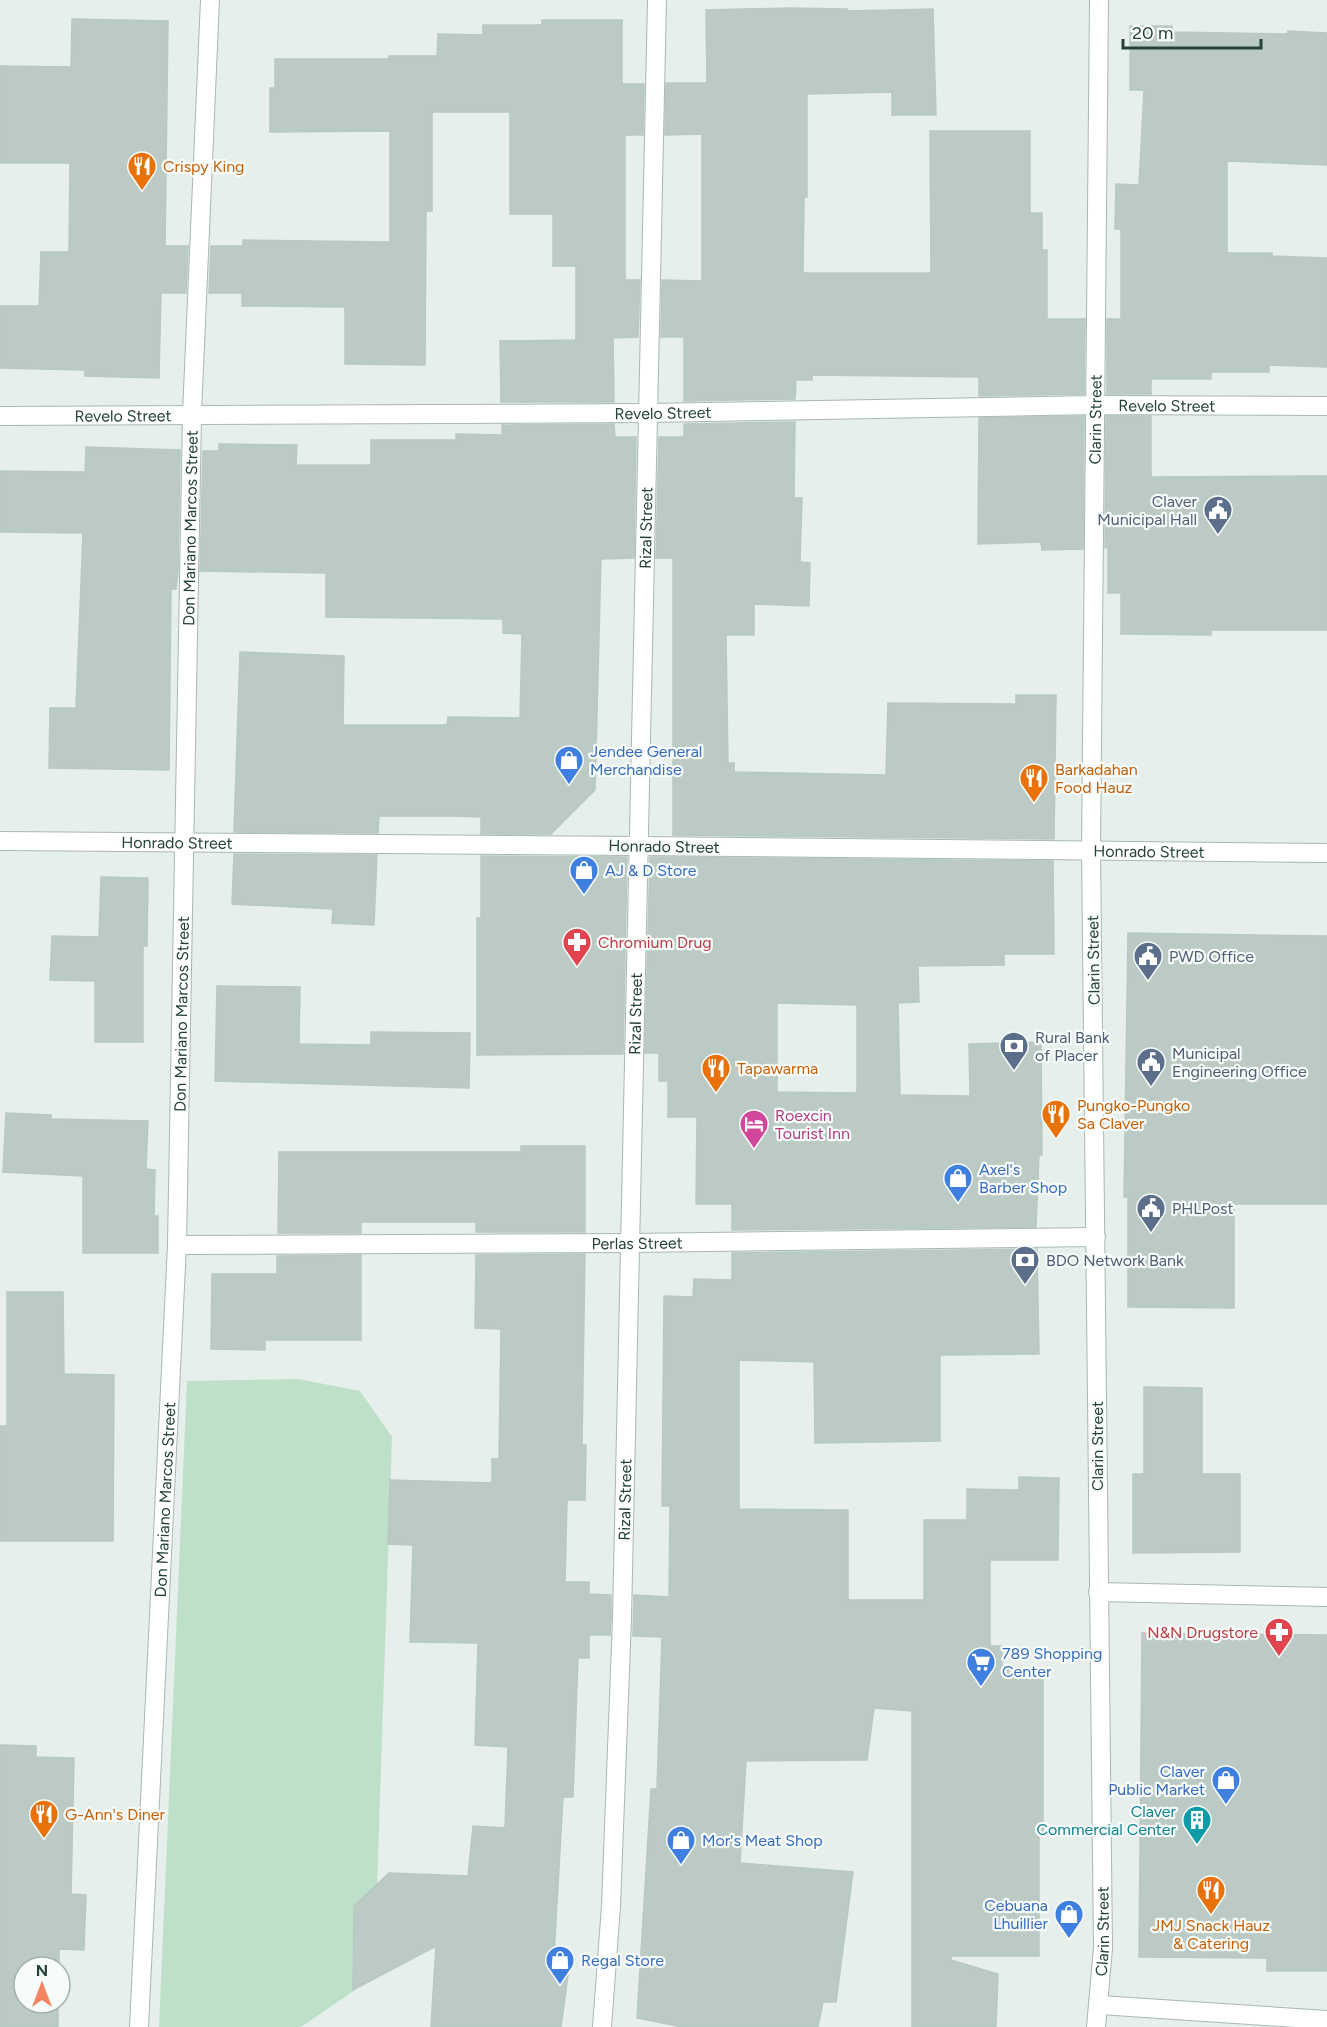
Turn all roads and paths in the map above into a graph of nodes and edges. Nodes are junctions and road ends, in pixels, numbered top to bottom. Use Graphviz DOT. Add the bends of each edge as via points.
graph roads {
  1 [pos="210,0"];
  2 [pos="657,0"];
  3 [pos="1100,0"];
  4 [pos="1095,405"];
  5 [pos="1327,406"];
  6 [pos="648,413"];
  7 [pos="192,414"];
  8 [pos="0,416"];
  9 [pos="0,842"];
  10 [pos="184,843"];
  11 [pos="639,846"];
  12 [pos="1091,850"];
  13 [pos="1327,853"];
  14 [pos="1096,1237"];
  15 [pos="631,1243"];
  16 [pos="177,1245"];
  17 [pos="1098,1592"];
  18 [pos="1327,1597"];
  19 [pos="1100,2004"];
  20 [pos="1327,2020"];
  21 [pos="139,2027"];
  22 [pos="602,2027"];
  23 [pos="1096,2027"];
  1 -- 7 [label="street, Don Mariano Marcos Street"];
  2 -- 6 [label="street, Rizal Street"];
  3 -- 4 [label="street, Clarin Street"];
  4 -- 5 [label="street, Revelo Street"];
  4 -- 6 [label="street, Revelo Street"];
  4 -- 12 [label="street, Clarin Street"];
  6 -- 7 [label="street, Revelo Street"];
  6 -- 11 [label="street, Rizal Street"];
  7 -- 8 [label="street, Revelo Street"];
  7 -- 10 [label="street, Don Mariano Marcos Street"];
  9 -- 10 [label="street, Honrado Street"];
  10 -- 11 [label="street, Honrado Street"];
  10 -- 16 [label="street, Don Mariano Marcos Street"];
  11 -- 12 [label="street, Honrado Street"];
  11 -- 15 [label="street, Rizal Street"];
  12 -- 13 [label="street, Honrado Street"];
  12 -- 14 [label="street, Clarin Street"];
  14 -- 15 [label="street, Perlas Street"];
  14 -- 17 [label="street, Clarin Street"];
  15 -- 16 [label="street, Perlas Street"];
  15 -- 22 [label="street, Rizal Street" via="617,1791"];
  16 -- 21 [label="street, Don Mariano Marcos Street"];
  17 -- 18 [label="street"];
  17 -- 19 [label="street, Clarin Street" via="1103,1948"];
  19 -- 20 [label="street"];
  19 -- 23 [label="street, Clarin Street"];
}
